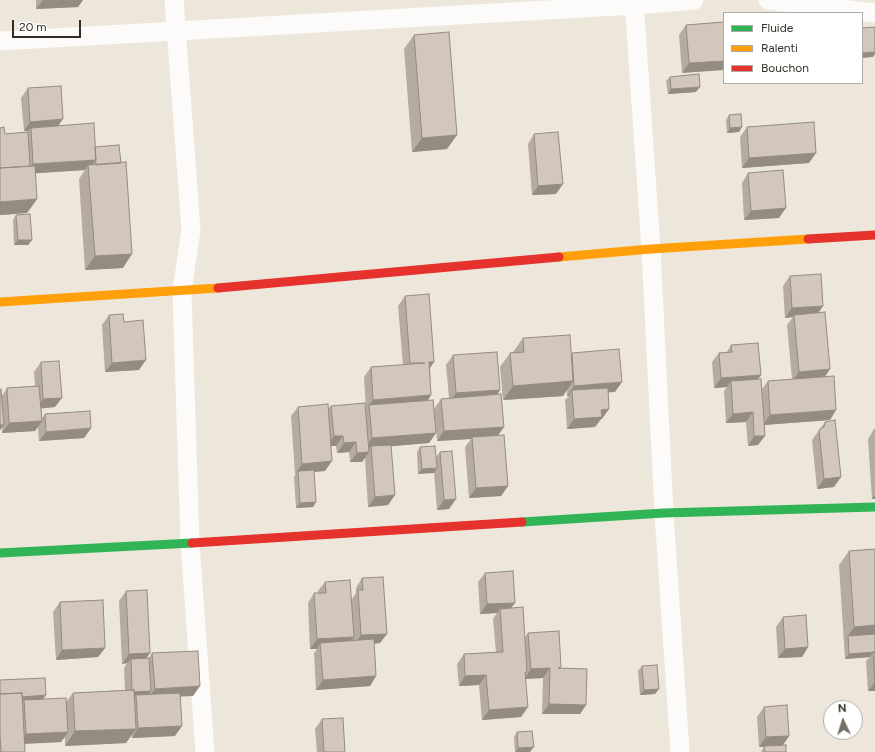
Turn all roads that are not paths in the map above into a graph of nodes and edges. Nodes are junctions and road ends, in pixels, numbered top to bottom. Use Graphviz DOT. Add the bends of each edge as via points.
graph roads {
  1 [pos="174,0"];
  2 [pos="694,0"];
  3 [pos="768,0"];
  4 [pos="634,2"];
  5 [pos="875,13"];
  6 [pos="176,31"];
  7 [pos="0,41"];
  8 [pos="875,235"];
  9 [pos="651,249"];
  10 [pos="182,291"];
  11 [pos="0,302"];
  12 [pos="875,507"];
  13 [pos="664,513"];
  14 [pos="190,543"];
  15 [pos="0,553"];
  16 [pos="205,752"];
  17 [pos="680,752"];
  1 -- 6 [label="street"];
  2 -- 4 [label="street"];
  3 -- 5 [label="street"];
  4 -- 6 [label="street"];
  4 -- 9 [label="street"];
  6 -- 7 [label="street"];
  6 -- 10 [label="street" via="191,230"];
  8 -- 9 [label="street"];
  9 -- 10 [label="street"];
  9 -- 13 [label="street"];
  10 -- 11 [label="street"];
  10 -- 14 [label="street"];
  12 -- 13 [label="street"];
  13 -- 14 [label="street"];
  13 -- 17 [label="street"];
  14 -- 15 [label="street"];
  14 -- 16 [label="street"];
}
